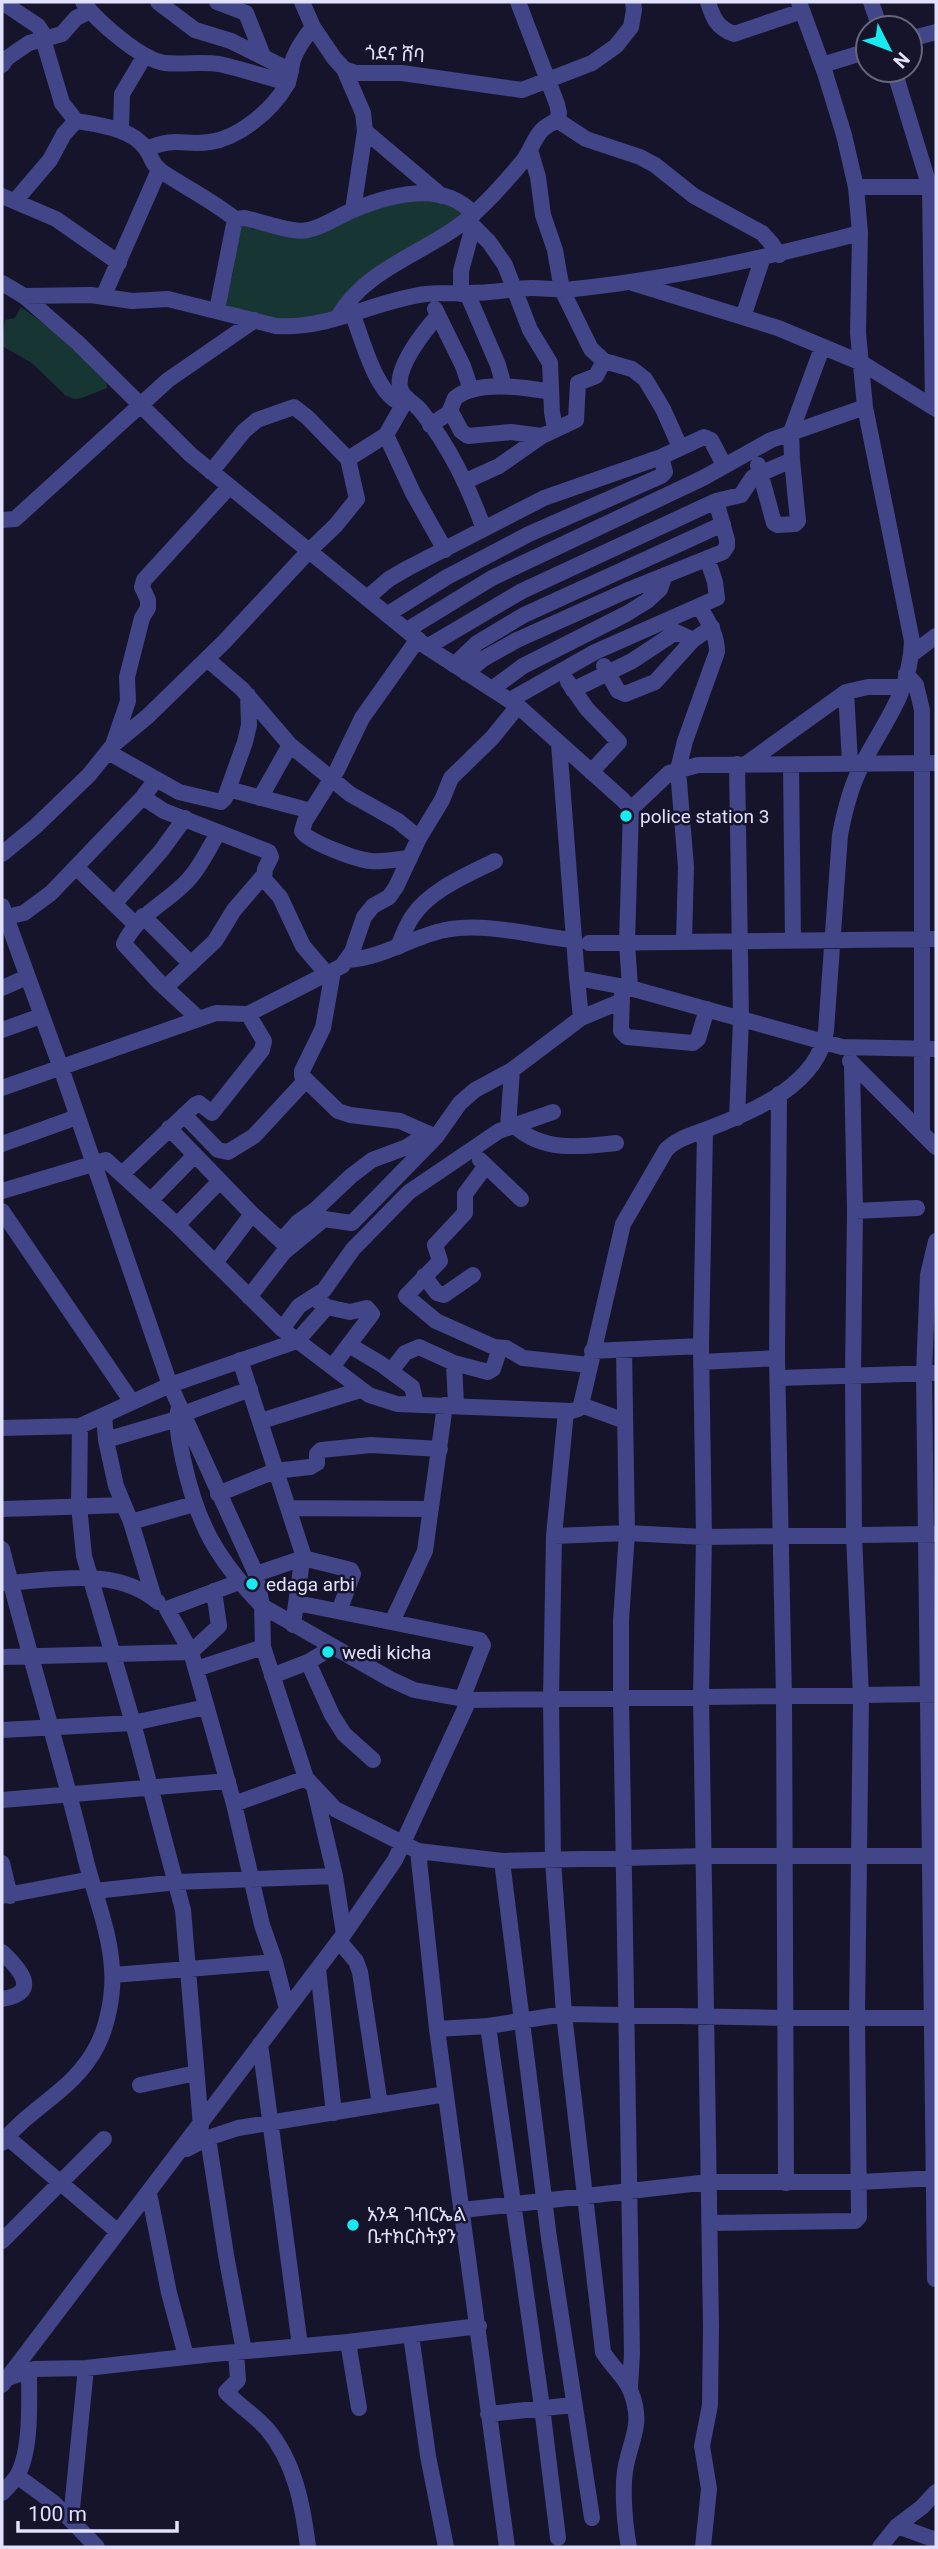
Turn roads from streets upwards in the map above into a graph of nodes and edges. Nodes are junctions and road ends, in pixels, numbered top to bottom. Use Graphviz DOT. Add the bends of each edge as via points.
graph roads {
  1 [pos="2,2"];
  2 [pos="158,2"];
  3 [pos="216,2"];
  4 [pos="302,2"];
  5 [pos="518,2"];
  6 [pos="633,2"];
  7 [pos="708,2"];
  8 [pos="86,6"];
  9 [pos="801,6"];
  10 [pos="313,27"];
  11 [pos="43,39"];
  12 [pos="854,55"];
  13 [pos="263,56"];
  14 [pos="144,57"];
  15 [pos="2,65"];
  16 [pos="822,65"];
  17 [pos="344,69"];
  18 [pos="290,77"];
  19 [pos="547,81"];
  20 [pos="899,84"];
  21 [pos="557,120"];
  22 [pos="76,121"];
  23 [pos="121,130"];
  24 [pos="365,131"];
  25 [pos="147,149"];
  26 [pos="530,150"];
  27 [pos="159,170"];
  28 [pos="856,187"];
  29 [pos="933,188"];
  30 [pos="442,196"];
  31 [pos="9,199"];
  32 [pos="353,210"];
  33 [pos="235,219"];
  34 [pos="471,220"];
  35 [pos="860,233"];
  36 [pos="771,256"];
  37 [pos="119,263"];
  38 [pos="2,283"];
  39 [pos="632,283"];
  40 [pos="513,290"];
  41 [pos="562,290"];
  42 [pos="428,294"];
  43 [pos="464,294"];
  44 [pos="24,296"];
  45 [pos="103,297"];
  46 [pos="217,310"];
  47 [pos="345,315"];
  48 [pos="437,317"];
  49 [pos="743,317"];
  50 [pos="255,320"];
  51 [pos="822,348"];
  52 [pos="604,361"];
  53 [pos="862,363"];
  54 [pos="935,384"];
  55 [pos="503,386"];
  56 [pos="471,390"];
  57 [pos="551,392"];
  58 [pos="405,401"];
  59 [pos="139,404"];
  60 [pos="865,407"];
  61 [pos="935,408"];
  62 [pos="450,410"];
  63 [pos="430,425"];
  64 [pos="791,432"];
  65 [pos="549,433"];
  66 [pos="386,435"];
  67 [pos="680,447"];
  68 [pos="754,450"];
  69 [pos="661,457"];
  70 [pos="348,459"];
  71 [pos="792,460"];
  72 [pos="724,465"];
  73 [pos="211,472"];
  74 [pos="760,473"];
  75 [pos="466,481"];
  76 [pos="229,487"];
  77 [pos="716,500"];
  78 [pos="2,520"];
  79 [pos="723,524"];
  80 [pos="484,529"];
  81 [pos="445,550"];
  82 [pos="309,551"];
  83 [pos="707,558"];
  84 [pos="635,564"];
  85 [pos="665,575"];
  86 [pos="642,585"];
  87 [pos="367,598"];
  88 [pos="699,606"];
  89 [pos="388,614"];
  90 [pos="626,614"];
  91 [pos="712,627"];
  92 [pos="635,634"];
  93 [pos="936,636"];
  94 [pos="417,639"];
  95 [pos="693,640"];
  96 [pos="595,652"];
  97 [pos="912,654"];
  98 [pos="207,659"];
  99 [pos="460,669"];
  100 [pos="561,671"];
  101 [pos="608,673"];
  102 [pos="905,681"];
  103 [pos="492,689"];
  104 [pos="573,690"];
  105 [pos="846,692"];
  106 [pos="248,695"];
  107 [pos="514,703"];
  108 [pos="559,744"];
  109 [pos="290,745"];
  110 [pos="110,749"];
  111 [pos="857,762"];
  112 [pos="930,763"];
  113 [pos="741,764"];
  114 [pos="791,765"];
  115 [pos="678,770"];
  116 [pos="591,772"];
  117 [pos="332,779"];
  118 [pos="156,780"];
  119 [pos="228,789"];
  120 [pos="144,796"];
  121 [pos="260,798"];
  122 [pos="631,809"];
  123 [pos="312,811"];
  124 [pos="185,818"];
  125 [pos="218,833"];
  126 [pos="419,838"];
  127 [pos="2,853"];
  128 [pos="410,858"];
  129 [pos="495,861"];
  130 [pos="76,867"];
  131 [pos="264,875"];
  132 [pos="389,897"];
  133 [pos="114,904"];
  134 [pos="3,914"];
  135 [pos="411,918"];
  136 [pos="140,920"];
  137 [pos="930,939"];
  138 [pos="793,940"];
  139 [pos="834,940"];
  140 [pos="581,941"];
  141 [pos="684,941"];
  142 [pos="627,942"];
  143 [pos="739,942"];
  144 [pos="398,947"];
  145 [pos="348,960"];
  146 [pos="191,964"];
  147 [pos="330,973"];
  148 [pos="27,977"];
  149 [pos="577,978"];
  150 [pos="2,988"];
  151 [pos="165,988"];
  152 [pos="625,992"];
  153 [pos="707,1009"];
  154 [pos="248,1014"];
  155 [pos="41,1016"];
  156 [pos="198,1018"];
  157 [pos="581,1018"];
  158 [pos="741,1019"];
  159 [pos="2,1030"];
  160 [pos="824,1043"];
  161 [pos="842,1047"];
  162 [pos="930,1049"];
  163 [pos="852,1066"];
  164 [pos="61,1068"];
  165 [pos="512,1070"];
  166 [pos="305,1081"];
  167 [pos="2,1088"];
  168 [pos="779,1094"];
  169 [pos="553,1112"];
  170 [pos="184,1115"];
  171 [pos="77,1117"];
  172 [pos="737,1118"];
  173 [pos="511,1127"];
  174 [pos="169,1128"];
  175 [pos="705,1130"];
  176 [pos="922,1132"];
  177 [pos="432,1135"];
  178 [pos="207,1140"];
  179 [pos="2,1143"];
  180 [pos="616,1143"];
  181 [pos="936,1147"];
  182 [pos="471,1151"];
  183 [pos="194,1154"];
  184 [pos="93,1164"];
  185 [pos="485,1167"];
  186 [pos="122,1174"];
  187 [pos="396,1179"];
  188 [pos="220,1181"];
  189 [pos="2,1191"];
  190 [pos="409,1192"];
  191 [pos="521,1199"];
  192 [pos="151,1200"];
  193 [pos="917,1208"];
  194 [pos="2,1211"];
  195 [pos="855,1211"];
  196 [pos="252,1214"];
  197 [pos="319,1215"];
  198 [pos="177,1225"];
  199 [pos="936,1241"];
  200 [pos="285,1245"];
  201 [pos="215,1263"];
  202 [pos="473,1275"];
  203 [pos="424,1276"];
  204 [pos="250,1297"];
  205 [pos="320,1302"];
  206 [pos="436,1321"];
  207 [pos="282,1329"];
  208 [pos="297,1341"];
  209 [pos="349,1345"];
  210 [pos="500,1348"];
  211 [pos="624,1350"];
  212 [pos="429,1351"];
  213 [pos="701,1354"];
  214 [pos="590,1358"];
  215 [pos="777,1358"];
  216 [pos="240,1360"];
  217 [pos="454,1363"];
  218 [pos="332,1367"];
  219 [pos="391,1371"];
  220 [pos="930,1373"];
  221 [pos="853,1375"];
  222 [pos="779,1378"];
  223 [pos="170,1385"];
  224 [pos="250,1389"];
  225 [pos="360,1390"];
  226 [pos="132,1402"];
  227 [pos="416,1404"];
  228 [pos="450,1405"];
  229 [pos="574,1408"];
  230 [pos="180,1413"];
  231 [pos="104,1415"];
  232 [pos="261,1421"];
  233 [pos="625,1421"];
  234 [pos="80,1426"];
  235 [pos="2,1428"];
  236 [pos="106,1440"];
  237 [pos="440,1449"];
  238 [pos="275,1471"];
  239 [pos="218,1494"];
  240 [pos="124,1504"];
  241 [pos="194,1504"];
  242 [pos="79,1506"];
  243 [pos="288,1508"];
  244 [pos="2,1509"];
  245 [pos="431,1509"];
  246 [pos="131,1522"];
  247 [pos="627,1533"];
  248 [pos="854,1535"];
  249 [pos="932,1535"];
  250 [pos="554,1536"];
  251 [pos="704,1536"];
  252 [pos="780,1536"];
  253 [pos="2,1549"];
  254 [pos="303,1558"];
  255 [pos="256,1574"];
  256 [pos="89,1577"];
  257 [pos="239,1581"];
  258 [pos="6,1583"];
  259 [pos="214,1591"];
  260 [pos="297,1603"];
  261 [pos="160,1604"];
  262 [pos="262,1606"];
  263 [pos="339,1611"];
  264 [pos="392,1622"];
  265 [pos="293,1625"];
  266 [pos="263,1647"];
  267 [pos="333,1647"];
  268 [pos="191,1652"];
  269 [pos="112,1653"];
  270 [pos="32,1655"];
  271 [pos="2,1657"];
  272 [pos="308,1662"];
  273 [pos="196,1669"];
  274 [pos="272,1676"];
  275 [pos="933,1694"];
  276 [pos="701,1696"];
  277 [pos="861,1697"];
  278 [pos="551,1698"];
  279 [pos="621,1698"];
  280 [pos="784,1698"];
  281 [pos="466,1700"];
  282 [pos="206,1707"];
  283 [pos="133,1723"];
  284 [pos="53,1729"];
  285 [pos="2,1730"];
  286 [pos="373,1760"];
  287 [pos="228,1782"];
  288 [pos="310,1784"];
  289 [pos="151,1789"];
  290 [pos="70,1795"];
  291 [pos="2,1800"];
  292 [pos="234,1804"];
  293 [pos="402,1844"];
  294 [pos="418,1851"];
  295 [pos="704,1856"];
  296 [pos="933,1856"];
  297 [pos="784,1857"];
  298 [pos="624,1858"];
  299 [pos="859,1858"];
  300 [pos="502,1861"];
  301 [pos="553,1861"];
  302 [pos="2,1863"];
  303 [pos="335,1876"];
  304 [pos="251,1878"];
  305 [pos="177,1882"];
  306 [pos="93,1885"];
  307 [pos="6,1896"];
  308 [pos="342,1937"];
  309 [pos="2,1952"];
  310 [pos="275,1962"];
  311 [pos="318,1969"];
  312 [pos="189,1970"];
  313 [pos="113,1975"];
  314 [pos="2,1999"];
  315 [pos="287,2009"];
  316 [pos="565,2014"];
  317 [pos="627,2014"];
  318 [pos="706,2015"];
  319 [pos="858,2017"];
  320 [pos="786,2018"];
  321 [pos="934,2018"];
  322 [pos="522,2020"];
  323 [pos="488,2026"];
  324 [pos="437,2029"];
  325 [pos="260,2044"];
  326 [pos="196,2073"];
  327 [pos="140,2085"];
  328 [pos="446,2094"];
  329 [pos="380,2105"];
  330 [pos="334,2113"];
  331 [pos="269,2123"];
  332 [pos="204,2132"];
  333 [pos="104,2139"];
  334 [pos="5,2140"];
  335 [pos="935,2178"];
  336 [pos="59,2182"];
  337 [pos="709,2182"];
  338 [pos="860,2182"];
  339 [pos="786,2183"];
  340 [pos="628,2190"];
  341 [pos="149,2193"];
  342 [pos="586,2194"];
  343 [pos="545,2202"];
  344 [pos="512,2206"];
  345 [pos="463,2210"];
  346 [pos="710,2223"];
  347 [pos="118,2232"];
  348 [pos="2,2241"];
  349 [pos="935,2279"];
  350 [pos="479,2326"];
  351 [pos="411,2334"];
  352 [pos="348,2342"];
  353 [pos="300,2346"];
  354 [pos="240,2352"];
  355 [pos="186,2356"];
  356 [pos="86,2368"];
  357 [pos="29,2371"];
  358 [pos="5,2381"];
  359 [pos="630,2388"];
  360 [pos="573,2405"];
  361 [pos="542,2407"];
  362 [pos="359,2408"];
  363 [pos="488,2414"];
  364 [pos="17,2476"];
  365 [pos="936,2492"];
  366 [pos="2,2493"];
  367 [pos="592,2518"];
  368 [pos="71,2519"];
  369 [pos="897,2526"];
  370 [pos="558,2538"];
  371 [pos="936,2540"];
  372 [pos="97,2547"];
  373 [pos="308,2547"];
  374 [pos="446,2547"];
  375 [pos="507,2547"];
  376 [pos="629,2547"];
  377 [pos="703,2547"];
  378 [pos="880,2547"];
  1 -- 11 [label="street" via="38,26"];
  2 -- 13 [label="street" via="195,30"];
  3 -- 13 [label="street" via="246,13"];
  4 -- 10 [label="street, ጎደና ሸባ"];
  5 -- 19 [label="street"];
  6 -- 19 [label="street" via="631,27 616,46"];
  7 -- 9 [label="street" via="714,20 734,34"];
  8 -- 11 [label="street" via="62,34"];
  8 -- 14 [label="street"];
  9 -- 16 [label="street"];
  10 -- 17 [label="street, ጎደና ሸባ"];
  10 -- 18 [label="street" via="294,56"];
  11 -- 15 [label="street" via="29,43"];
  11 -- 22 [label="street" via="62,103"];
  12 -- 16 [label="street"];
  13 -- 18 [label="street"];
  14 -- 18 [label="street"];
  14 -- 23 [label="street" via="122,94"];
  16 -- 28 [label="street"];
  17 -- 19 [label="street, ጎደና ሸባ" via="522,90"];
  17 -- 24 [label="street" via="363,113"];
  18 -- 25 [label="street" via="276,100 244,128 210,142 180,140"];
  19 -- 21 [label="street" via="557,104"];
  20 -- 29 [label="street"];
  21 -- 26 [label="street" via="542,130"];
  21 -- 36 [label="street" via="586,139 655,165 694,196 762,233 772,243"];
  22 -- 23 [label="street"];
  22 -- 31 [label="street" via="50,160"];
  23 -- 25 [label="street"];
  24 -- 30 [label="street"];
  24 -- 32 [label="street"];
  25 -- 27 [label="street"];
  26 -- 34 [label="street"];
  26 -- 41 [label="street"];
  27 -- 33 [label="street"];
  27 -- 37 [label="street"];
  28 -- 29 [label="street"];
  28 -- 35 [label="street"];
  29 -- 54 [label="street"];
  30 -- 32 [label="street" via="402,194"];
  30 -- 34 [label="street" via="467,206"];
  31 -- 37 [label="street" via="56,219"];
  32 -- 33 [label="street" via="306,231"];
  33 -- 46 [label="street"];
  34 -- 40 [label="street" via="505,265"];
  34 -- 43 [label="street" via="461,271"];
  34 -- 47 [label="street" via="376,276 356,292"];
  35 -- 36 [label="street"];
  35 -- 53 [label="street" via="858,334"];
  36 -- 39 [label="street"];
  36 -- 49 [label="street"];
  37 -- 45 [label="street"];
  38 -- 44 [label="street"];
  39 -- 41 [label="street"];
  39 -- 49 [label="street"];
  40 -- 41 [label="street"];
  40 -- 43 [label="street"];
  40 -- 57 [label="street" via="550,363"];
  41 -- 52 [label="street" via="591,349"];
  42 -- 43 [label="street"];
  42 -- 47 [label="street"];
  42 -- 48 [label="street"];
  43 -- 55 [label="street" via="498,365"];
  44 -- 45 [label="street"];
  44 -- 59 [label="street"];
  45 -- 46 [label="street" via="169,299"];
  46 -- 50 [label="street"];
  47 -- 50 [label="street" via="289,327"];
  47 -- 58 [label="street" via="391,398"];
  48 -- 56 [label="street"];
  48 -- 58 [label="street" via="403,370 399,383"];
  49 -- 51 [label="street"];
  50 -- 59 [label="street"];
  51 -- 53 [label="street"];
  51 -- 64 [label="street"];
  52 -- 65 [label="street" via="596,376 578,383 576,420"];
  52 -- 67 [label="street" via="632,369 645,379"];
  53 -- 60 [label="street"];
  53 -- 61 [label="street"];
  54 -- 61 [label="street"];
  55 -- 56 [label="street"];
  55 -- 57 [label="street"];
  56 -- 62 [label="street" via="455,398"];
  57 -- 65 [label="street"];
  58 -- 63 [label="street" via="420,409"];
  58 -- 66 [label="street"];
  59 -- 73 [label="street"];
  59 -- 78 [label="street" via="15,519"];
  60 -- 64 [label="street"];
  60 -- 97 [label="street" via="912,629"];
  62 -- 63 [label="street"];
  62 -- 65 [label="street" via="468,436"];
  63 -- 75 [label="street"];
  64 -- 68 [label="street"];
  64 -- 71 [label="street"];
  65 -- 75 [label="street" via="510,460"];
  66 -- 70 [label="street"];
  66 -- 81 [label="street"];
  67 -- 69 [label="street"];
  67 -- 72 [label="street" via="709,437"];
  68 -- 72 [label="street"];
  68 -- 74 [label="street"];
  69 -- 80 [label="street" via="544,498"];
  69 -- 89 [label="street" via="665,472 661,475 529,534"];
  70 -- 73 [label="street" via="294,407 257,420"];
  70 -- 82 [label="street" via="357,499 337,526"];
  71 -- 74 [label="street"];
  71 -- 74 [label="street" via="795,524 774,523"];
  72 -- 94 [label="street" via="492,578"];
  73 -- 76 [label="street"];
  74 -- 77 [label="street" via="741,495"];
  75 -- 80 [label="street"];
  76 -- 82 [label="street"];
  76 -- 110 [label="street" via="144,580 148,608 127,677 128,701"];
  77 -- 79 [label="street"];
  77 -- 94 [label="street"];
  79 -- 83 [label="street" via="727,545 723,552"];
  79 -- 84 [label="street"];
  80 -- 81 [label="street"];
  81 -- 87 [label="street" via="389,579"];
  82 -- 87 [label="street"];
  82 -- 98 [label="street"];
  83 -- 85 [label="street"];
  83 -- 88 [label="street" via="717,598"];
  84 -- 86 [label="street"];
  84 -- 99 [label="street" via="524,615 477,643"];
  85 -- 86 [label="street"];
  85 -- 90 [label="street" via="655,594"];
  86 -- 99 [label="street"];
  87 -- 89 [label="street"];
  88 -- 91 [label="street"];
  88 -- 92 [label="street"];
  89 -- 94 [label="street"];
  90 -- 92 [label="street"];
  90 -- 103 [label="street" via="523,666"];
  91 -- 95 [label="street"];
  91 -- 115 [label="street" via="717,652"];
  92 -- 96 [label="street"];
  93 -- 97 [label="street"];
  94 -- 99 [label="street"];
  94 -- 117 [label="street" via="362,719"];
  95 -- 101 [label="street" via="676,632"];
  95 -- 101 [label="street" via="662,676 638,690 621,694"];
  96 -- 100 [label="street"];
  96 -- 101 [label="street"];
  97 -- 102 [label="street"];
  98 -- 106 [label="street"];
  98 -- 110 [label="street"];
  99 -- 103 [label="street"];
  100 -- 104 [label="street"];
  100 -- 107 [label="street"];
  101 -- 104 [label="street"];
  102 -- 105 [label="street"];
  102 -- 111 [label="street" via="892,714"];
  102 -- 112 [label="street" via="916,685 920,696"];
  103 -- 107 [label="street"];
  104 -- 116 [label="street" via="619,742"];
  105 -- 111 [label="street"];
  105 -- 113 [label="street"];
  106 -- 109 [label="street"];
  106 -- 119 [label="street" via="247,734"];
  107 -- 108 [label="street"];
  107 -- 126 [label="street" via="492,738 451,778"];
  108 -- 116 [label="street"];
  108 -- 140 [label="street"];
  109 -- 117 [label="street"];
  109 -- 121 [label="street"];
  110 -- 118 [label="street"];
  110 -- 127 [label="street" via="59,804"];
  111 -- 112 [label="street"];
  111 -- 114 [label="street"];
  111 -- 139 [label="street" via="840,835"];
  112 -- 137 [label="street"];
  113 -- 114 [label="street"];
  113 -- 115 [label="street"];
  113 -- 143 [label="street"];
  114 -- 138 [label="street"];
  115 -- 122 [label="street"];
  115 -- 141 [label="street" via="686,867"];
  116 -- 122 [label="street"];
  117 -- 123 [label="street"];
  117 -- 126 [label="street"];
  118 -- 119 [label="street" via="190,796 221,802"];
  118 -- 120 [label="street"];
  119 -- 121 [label="street"];
  120 -- 124 [label="street" via="164,811"];
  120 -- 130 [label="street"];
  121 -- 123 [label="street"];
  122 -- 142 [label="street"];
  123 -- 128 [label="street" via="302,831 309,838 361,859"];
  124 -- 125 [label="street"];
  124 -- 133 [label="street"];
  125 -- 131 [label="street" via="267,849 271,857"];
  125 -- 136 [label="street" via="190,878"];
  126 -- 128 [label="street"];
  128 -- 132 [label="street"];
  129 -- 135 [label="street" via="442,890"];
  130 -- 133 [label="street"];
  130 -- 134 [label="street" via="24,913"];
  131 -- 146 [label="street" via="215,941"];
  131 -- 147 [label="street" via="303,946"];
  132 -- 135 [label="street"];
  132 -- 145 [label="street" via="364,917"];
  133 -- 136 [label="street"];
  134 -- 148 [label="street"];
  135 -- 144 [label="street"];
  136 -- 146 [label="street"];
  136 -- 151 [label="street" via="124,944"];
  137 -- 139 [label="street"];
  137 -- 162 [label="street"];
  138 -- 139 [label="street"];
  138 -- 143 [label="street"];
  139 -- 160 [label="street"];
  140 -- 142 [label="street"];
  140 -- 144 [label="street" via="461,928"];
  140 -- 149 [label="street"];
  141 -- 142 [label="street"];
  141 -- 143 [label="street"];
  142 -- 152 [label="street"];
  143 -- 158 [label="street"];
  144 -- 145 [label="street"];
  145 -- 147 [label="street"];
  146 -- 151 [label="street"];
  147 -- 154 [label="street"];
  147 -- 166 [label="street" via="323,1028 302,1071"];
  148 -- 150 [label="street"];
  148 -- 155 [label="street"];
  149 -- 152 [label="street"];
  149 -- 157 [label="street"];
  151 -- 156 [label="street"];
  152 -- 153 [label="street"];
  152 -- 153 [label="street" via="624,1035 696,1041"];
  152 -- 157 [label="street"];
  153 -- 158 [label="street"];
  154 -- 156 [label="street" via="216,1013"];
  154 -- 170 [label="street" via="264,1041 262,1050 212,1113 198,1103"];
  155 -- 159 [label="street"];
  155 -- 164 [label="street"];
  156 -- 164 [label="street"];
  157 -- 165 [label="street"];
  158 -- 160 [label="street"];
  158 -- 172 [label="street"];
  160 -- 161 [label="street"];
  160 -- 168 [label="street" via="807,1070"];
  161 -- 162 [label="street"];
  161 -- 163 [label="street"];
  162 -- 176 [label="street"];
  163 -- 176 [label="street"];
  163 -- 195 [label="street"];
  164 -- 167 [label="street"];
  164 -- 171 [label="street"];
  165 -- 173 [label="street"];
  165 -- 177 [label="street" via="468,1095"];
  166 -- 177 [label="street" via="338,1111 386,1117"];
  166 -- 178 [label="street" via="239,1147 222,1153"];
  168 -- 172 [label="street"];
  168 -- 215 [label="street"];
  169 -- 173 [label="street"];
  170 -- 174 [label="street"];
  170 -- 178 [label="street"];
  171 -- 179 [label="street"];
  171 -- 184 [label="street"];
  172 -- 175 [label="street"];
  173 -- 180 [label="street" via="549,1144"];
  173 -- 182 [label="street"];
  174 -- 183 [label="street"];
  174 -- 186 [label="street"];
  175 -- 213 [label="street"];
  175 -- 214 [label="street" via="670,1146 627,1214"];
  176 -- 181 [label="street"];
  177 -- 187 [label="street"];
  177 -- 197 [label="street" via="372,1160"];
  178 -- 183 [label="street"];
  182 -- 185 [label="street"];
  182 -- 190 [label="street"];
  183 -- 188 [label="street"];
  183 -- 192 [label="street"];
  184 -- 186 [label="street" via="106,1160"];
  184 -- 189 [label="street"];
  184 -- 223 [label="street"];
  185 -- 191 [label="street"];
  185 -- 203 [label="street" via="466,1194 465,1213 435,1245 440,1261"];
  186 -- 192 [label="street"];
  187 -- 190 [label="street"];
  187 -- 197 [label="street" via="352,1223"];
  188 -- 196 [label="street"];
  188 -- 198 [label="street"];
  190 -- 205 [label="street" via="353,1249"];
  192 -- 198 [label="street"];
  193 -- 195 [label="street"];
  194 -- 226 [label="street"];
  195 -- 221 [label="street"];
  196 -- 200 [label="street"];
  196 -- 201 [label="street"];
  197 -- 200 [label="street" via="298,1222"];
  198 -- 201 [label="street"];
  199 -- 220 [label="street" via="928,1275"];
  200 -- 204 [label="street"];
  201 -- 204 [label="street"];
  202 -- 203 [label="street" via="444,1295"];
  203 -- 206 [label="street" via="406,1296"];
  204 -- 207 [label="street"];
  205 -- 207 [label="street" via="299,1306"];
  205 -- 208 [label="street"];
  205 -- 209 [label="street" via="350,1312 367,1308 371,1312"];
  206 -- 210 [label="street"];
  206 -- 212 [label="street"];
  207 -- 208 [label="street"];
  208 -- 216 [label="street"];
  208 -- 218 [label="street"];
  209 -- 218 [label="street"];
  209 -- 219 [label="street"];
  210 -- 214 [label="street" via="527,1359"];
  210 -- 217 [label="street" via="491,1371"];
  211 -- 213 [label="street"];
  211 -- 214 [label="street"];
  211 -- 233 [label="street"];
  212 -- 217 [label="street"];
  212 -- 219 [label="street" via="419,1347 408,1351"];
  213 -- 215 [label="street"];
  213 -- 251 [label="street"];
  214 -- 229 [label="street"];
  215 -- 222 [label="street"];
  216 -- 223 [label="street"];
  216 -- 224 [label="street"];
  217 -- 228 [label="street"];
  218 -- 225 [label="street"];
  219 -- 227 [label="street" via="412,1387"];
  220 -- 221 [label="street"];
  220 -- 249 [label="street"];
  221 -- 222 [label="street"];
  221 -- 248 [label="street"];
  222 -- 252 [label="street"];
  223 -- 226 [label="street"];
  223 -- 230 [label="street"];
  224 -- 230 [label="street"];
  224 -- 232 [label="street"];
  225 -- 227 [label="street" via="385,1402"];
  225 -- 232 [label="street"];
  226 -- 231 [label="street"];
  227 -- 228 [label="street"];
  228 -- 229 [label="street"];
  228 -- 237 [label="street"];
  229 -- 233 [label="street"];
  229 -- 250 [label="street"];
  230 -- 236 [label="street"];
  230 -- 239 [label="street"];
  230 -- 241 [label="street"];
  231 -- 234 [label="street"];
  231 -- 236 [label="street"];
  232 -- 238 [label="street"];
  233 -- 247 [label="street"];
  234 -- 235 [label="street"];
  234 -- 242 [label="street"];
  236 -- 240 [label="street"];
  237 -- 238 [label="street" via="339,1447 319,1451 317,1462 310,1467"];
  237 -- 245 [label="street"];
  238 -- 239 [label="street"];
  238 -- 243 [label="street"];
  239 -- 255 [label="street"];
  240 -- 242 [label="street"];
  240 -- 246 [label="street"];
  241 -- 246 [label="street"];
  241 -- 257 [label="street" via="217,1553"];
  242 -- 244 [label="street"];
  242 -- 256 [label="street"];
  243 -- 245 [label="street"];
  243 -- 254 [label="street"];
  245 -- 264 [label="street" via="425,1551"];
  246 -- 261 [label="street"];
  247 -- 250 [label="street"];
  247 -- 251 [label="street"];
  247 -- 279 [label="street"];
  248 -- 249 [label="street"];
  248 -- 252 [label="street"];
  248 -- 277 [label="street"];
  249 -- 275 [label="street"];
  250 -- 278 [label="street"];
  251 -- 252 [label="street"];
  251 -- 276 [label="street"];
  252 -- 280 [label="street"];
  253 -- 258 [label="street"];
  254 -- 255 [label="street"];
  254 -- 260 [label="street"];
  254 -- 263 [label="street" via="353,1572"];
  255 -- 262 [label="street"];
  256 -- 258 [label="street"];
  256 -- 261 [label="street" via="129,1586"];
  256 -- 269 [label="street"];
  257 -- 259 [label="street"];
  257 -- 262 [label="street"];
  258 -- 270 [label="street"];
  259 -- 261 [label="street"];
  259 -- 268 [label="street" via="219,1626"];
  260 -- 263 [label="street"];
  260 -- 265 [label="street"];
  261 -- 268 [label="street"];
  262 -- 265 [label="street"];
  262 -- 266 [label="street"];
  263 -- 264 [label="street"];
  264 -- 281 [label="street" via="482,1642"];
  265 -- 267 [label="street"];
  266 -- 273 [label="street"];
  266 -- 274 [label="street"];
  267 -- 272 [label="street"];
  267 -- 281 [label="street" via="414,1690"];
  268 -- 269 [label="street"];
  268 -- 273 [label="street"];
  269 -- 270 [label="street"];
  269 -- 283 [label="street"];
  270 -- 271 [label="street"];
  270 -- 284 [label="street"];
  272 -- 274 [label="street"];
  272 -- 286 [label="street" via="344,1734"];
  273 -- 282 [label="street"];
  274 -- 288 [label="street"];
  275 -- 277 [label="street"];
  275 -- 296 [label="street"];
  276 -- 279 [label="street"];
  276 -- 280 [label="street"];
  276 -- 295 [label="street"];
  277 -- 280 [label="street"];
  277 -- 299 [label="street"];
  278 -- 279 [label="street"];
  278 -- 281 [label="street"];
  278 -- 301 [label="street"];
  279 -- 298 [label="street"];
  280 -- 297 [label="street"];
  281 -- 293 [label="street"];
  282 -- 283 [label="street"];
  282 -- 287 [label="street"];
  283 -- 284 [label="street"];
  283 -- 289 [label="street"];
  284 -- 285 [label="street"];
  284 -- 290 [label="street"];
  287 -- 289 [label="street"];
  287 -- 292 [label="street"];
  288 -- 292 [label="street"];
  288 -- 293 [label="street" via="335,1809"];
  288 -- 303 [label="street"];
  289 -- 290 [label="street"];
  289 -- 305 [label="street"];
  290 -- 291 [label="street"];
  290 -- 306 [label="street"];
  292 -- 304 [label="street"];
  293 -- 294 [label="street"];
  293 -- 308 [label="street"];
  294 -- 300 [label="street"];
  294 -- 324 [label="street"];
  295 -- 297 [label="street"];
  295 -- 298 [label="street"];
  295 -- 318 [label="street"];
  296 -- 299 [label="street"];
  296 -- 321 [label="street"];
  297 -- 299 [label="street"];
  297 -- 320 [label="street"];
  298 -- 301 [label="street"];
  298 -- 317 [label="street"];
  299 -- 319 [label="street"];
  300 -- 301 [label="street"];
  300 -- 322 [label="street"];
  301 -- 316 [label="street"];
  302 -- 307 [label="street"];
  303 -- 304 [label="street"];
  303 -- 308 [label="street"];
  304 -- 305 [label="street"];
  304 -- 310 [label="street"];
  305 -- 306 [label="street"];
  305 -- 312 [label="street"];
  306 -- 307 [label="street"];
  306 -- 313 [label="street"];
  308 -- 311 [label="street"];
  308 -- 329 [label="street" via="360,1972"];
  309 -- 314 [label="street" via="24,1976 25,1985 21,1992"];
  310 -- 312 [label="street"];
  310 -- 315 [label="street"];
  311 -- 315 [label="street"];
  311 -- 330 [label="street"];
  312 -- 313 [label="street"];
  312 -- 326 [label="street"];
  313 -- 334 [label="street" via="99,2043 87,2063"];
  315 -- 325 [label="street"];
  316 -- 317 [label="street"];
  316 -- 322 [label="street"];
  316 -- 342 [label="street"];
  317 -- 318 [label="street"];
  317 -- 340 [label="street"];
  318 -- 320 [label="street"];
  318 -- 337 [label="street"];
  319 -- 320 [label="street"];
  319 -- 321 [label="street"];
  319 -- 338 [label="street"];
  320 -- 339 [label="street"];
  321 -- 335 [label="street"];
  322 -- 323 [label="street"];
  322 -- 343 [label="street"];
  323 -- 324 [label="street"];
  323 -- 344 [label="street"];
  324 -- 328 [label="street"];
  325 -- 331 [label="street"];
  325 -- 332 [label="street"];
  326 -- 327 [label="street"];
  326 -- 332 [label="street"];
  328 -- 329 [label="street"];
  328 -- 345 [label="street"];
  329 -- 330 [label="street"];
  330 -- 331 [label="street"];
  331 -- 332 [label="street"];
  331 -- 353 [label="street"];
  332 -- 341 [label="street" via="179,2154"];
  332 -- 354 [label="street"];
  333 -- 336 [label="street"];
  334 -- 336 [label="street"];
  335 -- 338 [label="street"];
  335 -- 349 [label="street"];
  336 -- 347 [label="street"];
  336 -- 348 [label="street"];
  337 -- 339 [label="street"];
  337 -- 340 [label="street"];
  337 -- 346 [label="street"];
  338 -- 339 [label="street"];
  338 -- 346 [label="street" via="855,2221"];
  340 -- 342 [label="street"];
  340 -- 359 [label="street"];
  341 -- 347 [label="street"];
  341 -- 355 [label="street"];
  342 -- 343 [label="street"];
  342 -- 359 [label="street" via="603,2352"];
  343 -- 344 [label="street"];
  343 -- 360 [label="street"];
  344 -- 345 [label="street"];
  344 -- 361 [label="street"];
  345 -- 350 [label="street"];
  346 -- 377 [label="street" via="710,2405 702,2446 709,2489"];
  347 -- 358 [label="street"];
  350 -- 351 [label="street"];
  350 -- 363 [label="street"];
  351 -- 352 [label="street"];
  351 -- 374 [label="street"];
  352 -- 353 [label="street"];
  352 -- 362 [label="street"];
  353 -- 354 [label="street"];
  354 -- 355 [label="street"];
  354 -- 373 [label="street" via="238,2380 226,2392 264,2427 285,2458 300,2498"];
  355 -- 356 [label="street"];
  356 -- 357 [label="street"];
  356 -- 368 [label="street"];
  357 -- 358 [label="street"];
  357 -- 364 [label="street" via="29,2418"];
  359 -- 376 [label="street" via="637,2425 625,2471"];
  360 -- 361 [label="street"];
  360 -- 367 [label="street"];
  361 -- 363 [label="street"];
  361 -- 370 [label="street"];
  363 -- 375 [label="street"];
  364 -- 366 [label="street"];
  364 -- 368 [label="street"];
  365 -- 369 [label="street"];
  368 -- 372 [label="street"];
  369 -- 371 [label="street"];
  369 -- 378 [label="street"];
}
